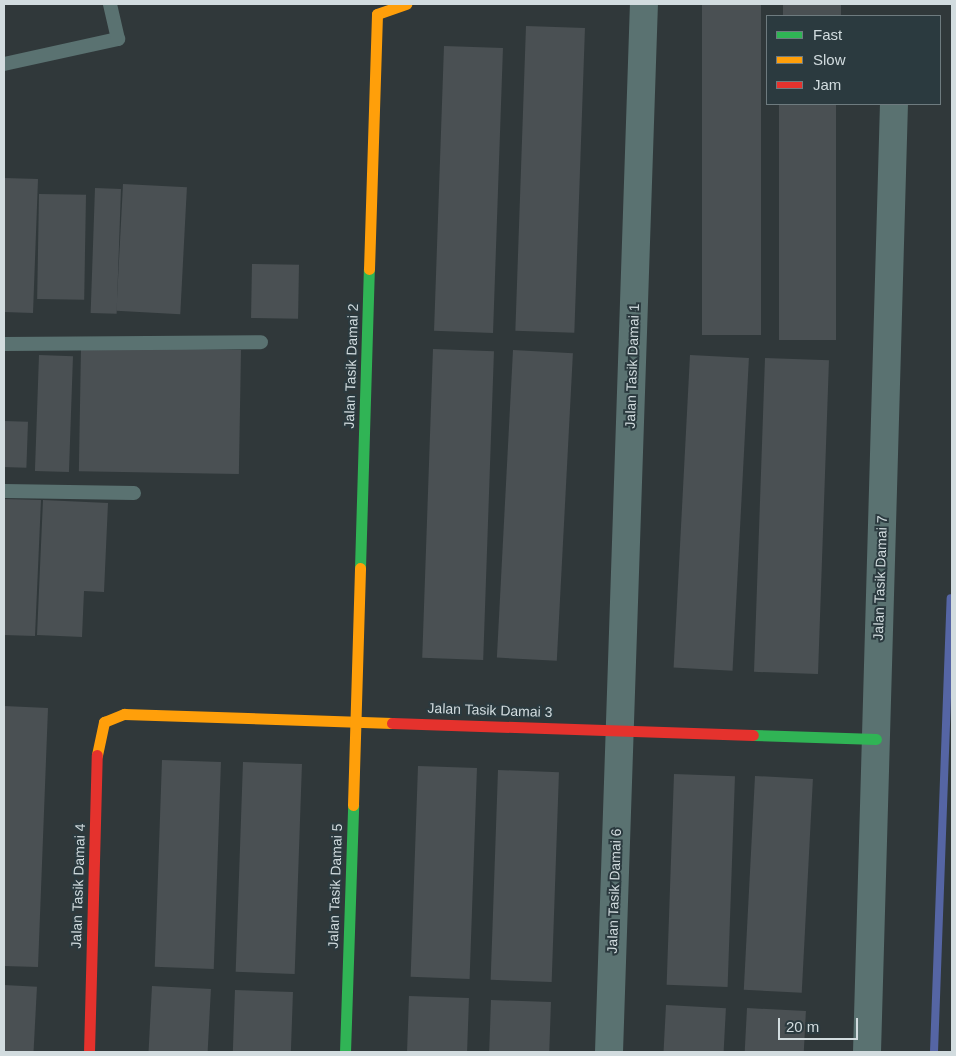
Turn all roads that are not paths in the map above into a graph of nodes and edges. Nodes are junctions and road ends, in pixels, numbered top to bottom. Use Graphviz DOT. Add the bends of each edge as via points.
graph roads {
  1 [pos="110,4"];
  2 [pos="406,4"];
  3 [pos="644,4"];
  4 [pos="4,64"];
  5 [pos="894,105"];
  6 [pos="261,342"];
  7 [pos="4,344"];
  8 [pos="4,491"];
  9 [pos="134,493"];
  10 [pos="355,720"];
  11 [pos="104,722"];
  12 [pos="620,729"];
  13 [pos="876,739"];
  14 [pos="89,1052"];
  15 [pos="345,1052"];
  16 [pos="609,1052"];
  17 [pos="866,1052"];
  1 -- 4 [label="lane" via="118,39"];
  2 -- 10 [label="street, Jalan Tasik Damai 2" via="376,14"];
  3 -- 12 [label="street, Jalan Tasik Damai 1"];
  5 -- 13 [label="street, Jalan Tasik Damai 7"];
  6 -- 7 [label="lane"];
  8 -- 9 [label="lane"];
  10 -- 11 [label="street, Jalan Tasik Damai 3" via="124,714"];
  10 -- 12 [label="street, Jalan Tasik Damai 3"];
  10 -- 15 [label="street, Jalan Tasik Damai 5"];
  11 -- 14 [label="street, Jalan Tasik Damai 4" via="97,746"];
  12 -- 13 [label="street, Jalan Tasik Damai 3"];
  12 -- 16 [label="street, Jalan Tasik Damai 6"];
  13 -- 17 [label="street, Jalan Tasik Damai 7"];
}
